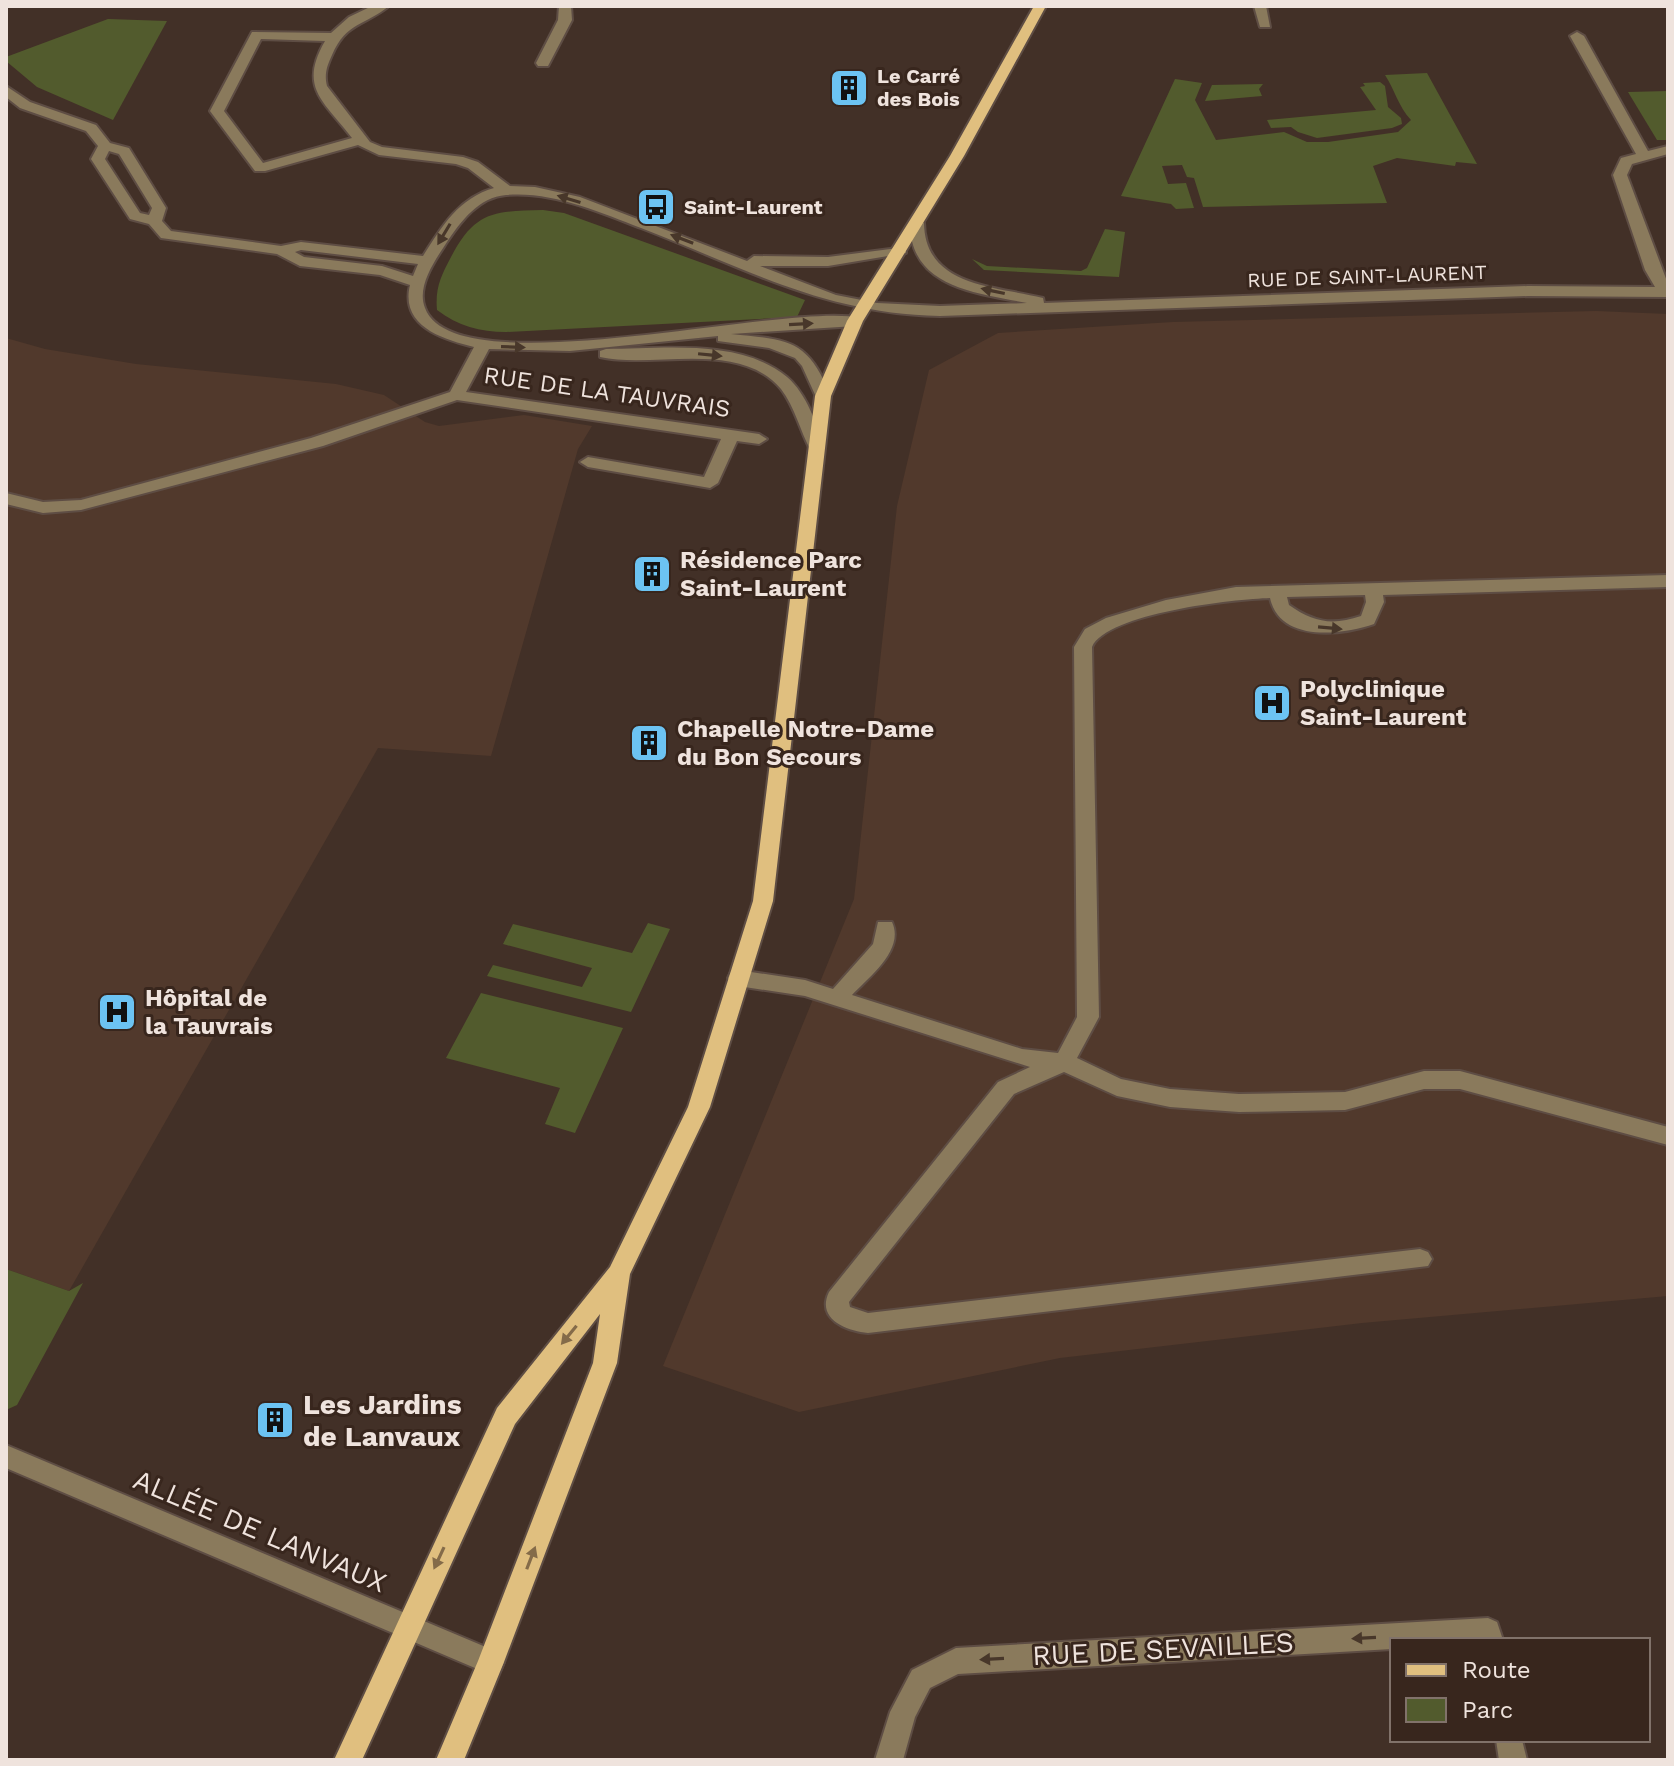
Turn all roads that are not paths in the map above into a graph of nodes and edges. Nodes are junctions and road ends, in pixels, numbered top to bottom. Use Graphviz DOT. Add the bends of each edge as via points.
graph roads {
  1 [pos="383,6"];
  2 [pos="565,6"];
  3 [pos="1040,6"];
  4 [pos="1260,6"];
  5 [pos="1265,24"];
  6 [pos="1577,36"];
  7 [pos="331,37"];
  8 [pos="543,63"];
  9 [pos="6,90"];
  10 [pos="360,140"];
  11 [pos="105,146"];
  12 [pos="1668,150"];
  13 [pos="1643,154"];
  14 [pos="505,189"];
  15 [pos="154,221"];
  16 [pos="917,223"];
  17 [pos="281,250"];
  18 [pos="901,250"];
  19 [pos="733,259"];
  20 [pos="428,261"];
  21 [pos="418,283"];
  22 [pos="1667,292"];
  23 [pos="1069,308"];
  24 [pos="859,314"];
  25 [pos="696,335"];
  26 [pos="483,345"];
  27 [pos="542,348"];
  28 [pos="456,395"];
  29 [pos="823,396"];
  30 [pos="731,435"];
  31 [pos="759,439"];
  32 [pos="817,447"];
  33 [pos="588,462"];
  34 [pos="6,498"];
  35 [pos="1668,581"];
  36 [pos="1373,589"];
  37 [pos="1277,591"];
  38 [pos="885,928"];
  39 [pos="738,978"];
  40 [pos="837,998"];
  41 [pos="1064,1062"];
  42 [pos="1668,1136"];
  43 [pos="1420,1259"];
  44 [pos="618,1274"];
  45 [pos="6,1456"];
  46 [pos="407,1626"];
  47 [pos="1490,1638"];
  48 [pos="491,1662"];
  49 [pos="348,1760"];
  50 [pos="450,1760"];
  51 [pos="889,1760"];
  1 -- 7 [label="street"];
  2 -- 8 [label="street" via="565,20"];
  3 -- 16 [label="main road"];
  4 -- 5 [label="street"];
  6 -- 13 [label="street"];
  7 -- 10 [label="street" via="317,76 320,87"];
  7 -- 10 [label="street" via="257,35 217,111 260,168"];
  9 -- 11 [label="street" via="25,105 91,128"];
  10 -- 14 [label="street" via="379,151 473,165"];
  11 -- 15 [label="street" via="124,151 159,208"];
  11 -- 15 [label="street" via="98,159 135,216"];
  12 -- 13 [label="street"];
  13 -- 22 [label="street, RUE DE SAINT-LAURENT" via="1626,161 1620,175 1653,270"];
  19 -- 14 [label="street, one-way" via="561,195"];
  14 -- 20 [label="street, one-way" via="456,215"];
  15 -- 17 [label="street" via="166,235"];
  16 -- 18 [label="main road"];
  23 -- 16 [label="street, RUE DE SAINT-LAURENT, one-way" via="976,287 940,273 922,256"];
  17 -- 20 [label="street" via="301,246"];
  17 -- 21 [label="street" via="300,261 382,271"];
  18 -- 19 [label="street" via="819,263"];
  18 -- 24 [label="main road"];
  19 -- 24 [label="street"];
  20 -- 21 [label="street"];
  21 -- 26 [label="street" via="419,314 431,327"];
  22 -- 23 [label="street, RUE DE SAINT-LAURENT" via="1528,291"];
  23 -- 24 [label="street, RUE DE SAINT-LAURENT"];
  25 -- 24 [label="street, one-way"];
  24 -- 29 [label="main road"];
  25 -- 27 [label="street"];
  25 -- 29 [label="street" via="791,351 806,360"];
  26 -- 27 [label="street, one-way"];
  26 -- 28 [label="street, RUE DE LA TAUVRAIS"];
  27 -- 32 [label="street, one-way" via="695,354 743,362 781,381 800,407"];
  28 -- 30 [label="street, RUE DE LA TAUVRAIS"];
  28 -- 34 [label="street" via="330,437 81,505 29,507"];
  29 -- 32 [label="main road"];
  30 -- 31 [label="street, RUE DE LA TAUVRAIS"];
  30 -- 33 [label="street" via="710,483"];
  32 -- 39 [label="main road" via="763,901"];
  35 -- 36 [label="street"];
  36 -- 37 [label="street"];
  37 -- 36 [label="street, one-way" via="1281,608 1306,626 1343,630 1368,620 1375,602"];
  37 -- 41 [label="street" via="1185,603 1098,628 1086,640 1088,1017"];
  38 -- 40 [label="street" via="883,947"];
  39 -- 40 [label="street"];
  39 -- 44 [label="main road" via="699,1107"];
  40 -- 41 [label="street" via="1022,1058"];
  41 -- 42 [label="street" via="1117,1087 1170,1098 1239,1103 1345,1101 1424,1080 1460,1080"];
  41 -- 43 [label="street" via="1006,1088 837,1299 841,1314 868,1323"];
  44 -- 46 [label="main road, one-way" via="506,1416"];
  48 -- 44 [label="main road, one-way" via="605,1363"];
  45 -- 46 [label="street, ALLÉE DE LANVAUX"];
  46 -- 48 [label="street, ALLÉE DE LANVAUX"];
  46 -- 49 [label="main road"];
  47 -- 51 [label="street, RUE DE SEVAILLES, one-way" via="1488,1631 956,1661 921,1679 903,1712"];
  48 -- 50 [label="main road"];
}
